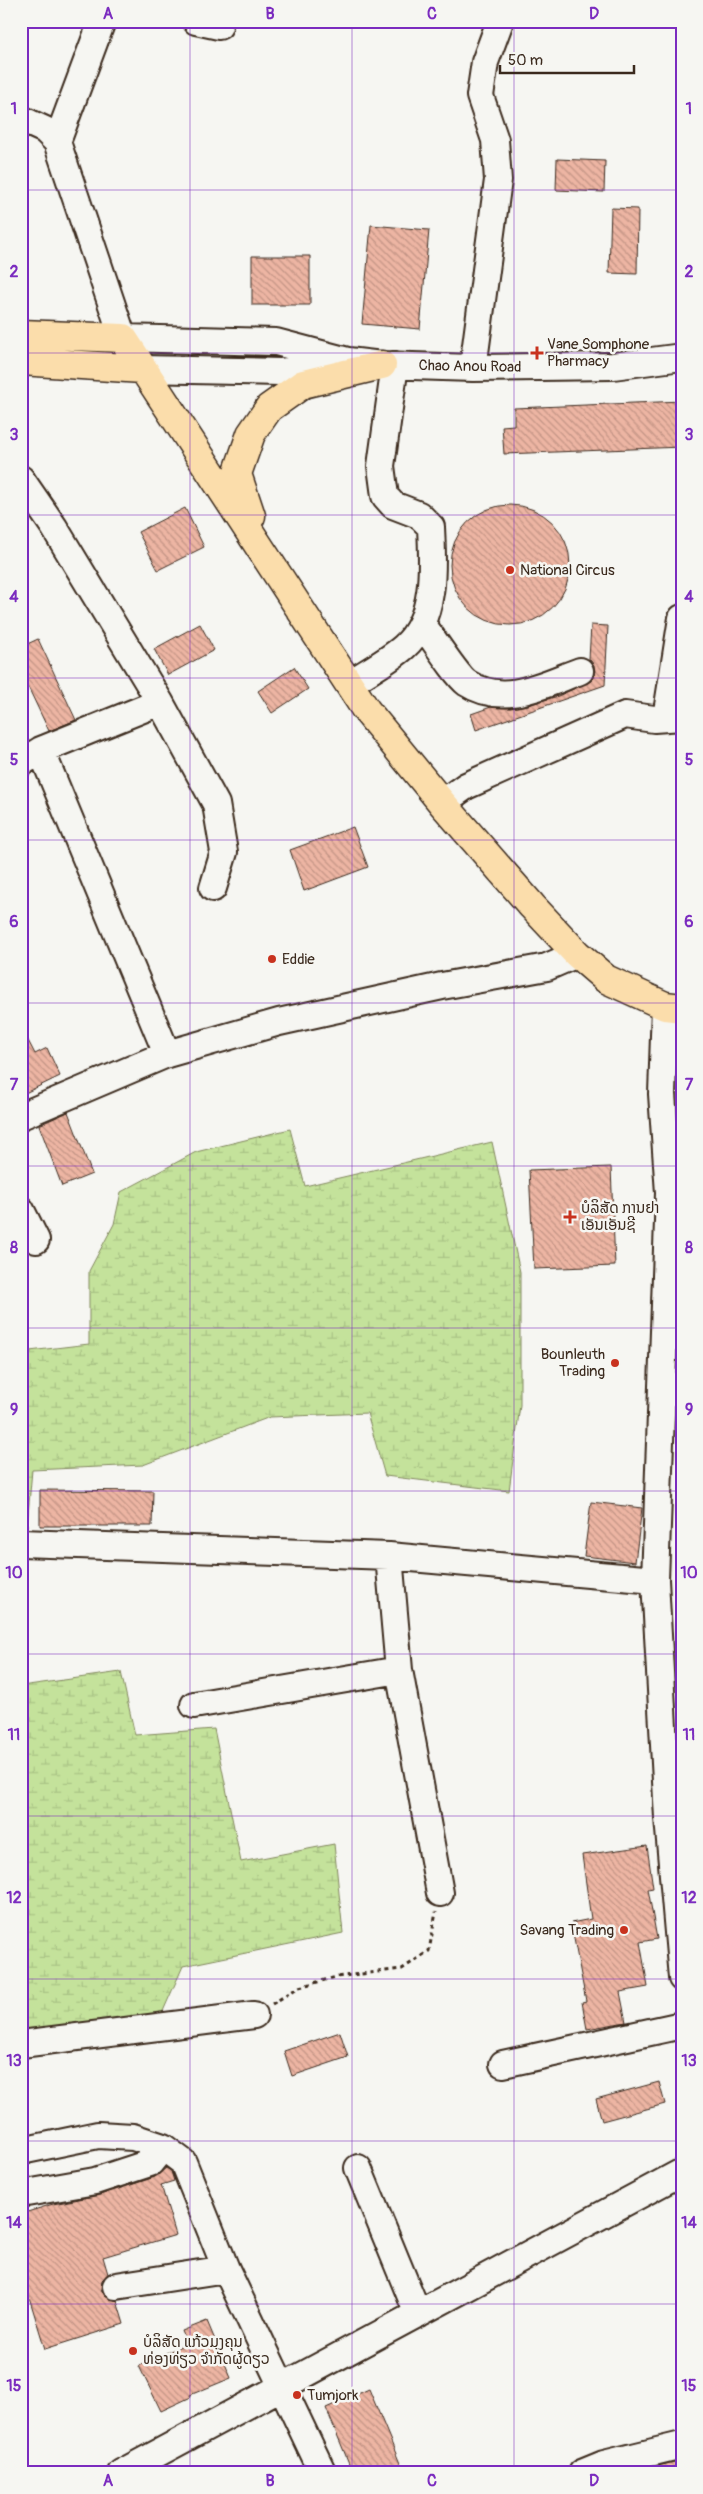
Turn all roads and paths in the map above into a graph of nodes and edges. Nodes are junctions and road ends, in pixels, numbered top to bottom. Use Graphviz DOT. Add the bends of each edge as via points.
graph roads {
  1 [pos="102,21"];
  2 [pos="499,24"];
  3 [pos="21,119"];
  4 [pos="57,142"];
  5 [pos="21,334"];
  6 [pos="123,338"];
  7 [pos="682,357"];
  8 [pos="21,361"];
  9 [pos="348,361"];
  10 [pos="388,365"];
  11 [pos="473,368"];
  12 [pos="142,370"];
  13 [pos="21,479"];
  14 [pos="278,577"];
  15 [pos="682,618"];
  16 [pos="423,625"];
  17 [pos="580,672"];
  18 [pos="349,684"];
  19 [pos="160,702"];
  20 [pos="674,717"];
  21 [pos="31,757"];
  22 [pos="442,803"];
  23 [pos="213,888"];
  24 [pos="577,954"];
  25 [pos="673,1007"];
  26 [pos="167,1054"];
  27 [pos="21,1116"];
  28 [pos="21,1210"];
  29 [pos="36,1240"];
  30 [pos="21,1543"];
  31 [pos="389,1556"];
  32 [pos="655,1580"];
  33 [pos="399,1670"];
  34 [pos="194,1705"];
  35 [pos="675,1816"];
  36 [pos="440,1893"];
  37 [pos="682,1978"];
  38 [pos="254,2015"];
  39 [pos="682,2025"];
  40 [pos="21,2044"];
  41 [pos="503,2064"];
  42 [pos="163,2148"];
  43 [pos="21,2151"];
  44 [pos="358,2168"];
  45 [pos="682,2172"];
  46 [pos="21,2194"];
  47 [pos="226,2269"];
  48 [pos="116,2286"];
  49 [pos="418,2314"];
  50 [pos="283,2386"];
  51 [pos="682,2445"];
  52 [pos="121,2473"];
  53 [pos="323,2473"];
  54 [pos="582,2473"];
  1 -- 4 [label="street"];
  2 -- 11 [label="street" via="485,62 480,96 495,140 498,180"];
  3 -- 4 [label="street" via="45,130"];
  4 -- 6 [label="street"];
  5 -- 6 [label="main road, Chao Anou Road"];
  6 -- 9 [label="street, Chao Anou Road" via="276,342"];
  6 -- 12 [label="main road"];
  7 -- 11 [label="street, Chao Anou Road" via="612,366"];
  8 -- 12 [label="main road, Chao Anou Road"];
  9 -- 10 [label="street, Chao Anou Road"];
  9 -- 12 [label="street, Chao Anou Road" via="280,372"];
  10 -- 11 [label="street, Chao Anou Road"];
  10 -- 14 [label="main road" via="304,384 268,408 251,434 237,474 244,501"];
  10 -- 16 [label="street" via="381,466 385,496 393,505 419,516 431,527 433,568"];
  12 -- 14 [label="main road"];
  13 -- 19 [label="street" via="54,527"];
  14 -- 18 [label="main road"];
  15 -- 20 [label="street"];
  16 -- 17 [label="street" via="466,682 488,693 514,695"];
  16 -- 18 [label="street" via="404,647"];
  18 -- 22 [label="main road" via="366,710"];
  19 -- 21 [label="street"];
  19 -- 23 [label="street" via="216,804 224,852"];
  20 -- 22 [label="street" via="625,715 466,786"];
  21 -- 26 [label="street"];
  22 -- 24 [label="main road"];
  24 -- 25 [label="main road" via="606,979"];
  24 -- 26 [label="street" via="547,967 279,1022"];
  25 -- 32 [label="street" via="662,1094 669,1193"];
  26 -- 27 [label="street"];
  28 -- 29 [label="street"];
  30 -- 31 [label="street"];
  31 -- 32 [label="street"];
  31 -- 33 [label="street"];
  32 -- 35 [label="street"];
  33 -- 34 [label="street"];
  33 -- 36 [label="street"];
  35 -- 37 [label="street"];
  36 -- 38 [label="path" via="429,1951 402,1969 336,1977 299,1987"];
  38 -- 40 [label="street"];
  39 -- 41 [label="street"];
  42 -- 43 [label="street" via="133,2137 98,2135"];
  42 -- 46 [label="street" via="150,2163 104,2178"];
  42 -- 47 [label="street" via="183,2162"];
  44 -- 49 [label="street"];
  45 -- 49 [label="street"];
  47 -- 48 [label="street"];
  47 -- 50 [label="street"];
  49 -- 50 [label="street"];
  50 -- 52 [label="street"];
  50 -- 53 [label="street"];
  51 -- 54 [label="street" via="604,2464"];
}
